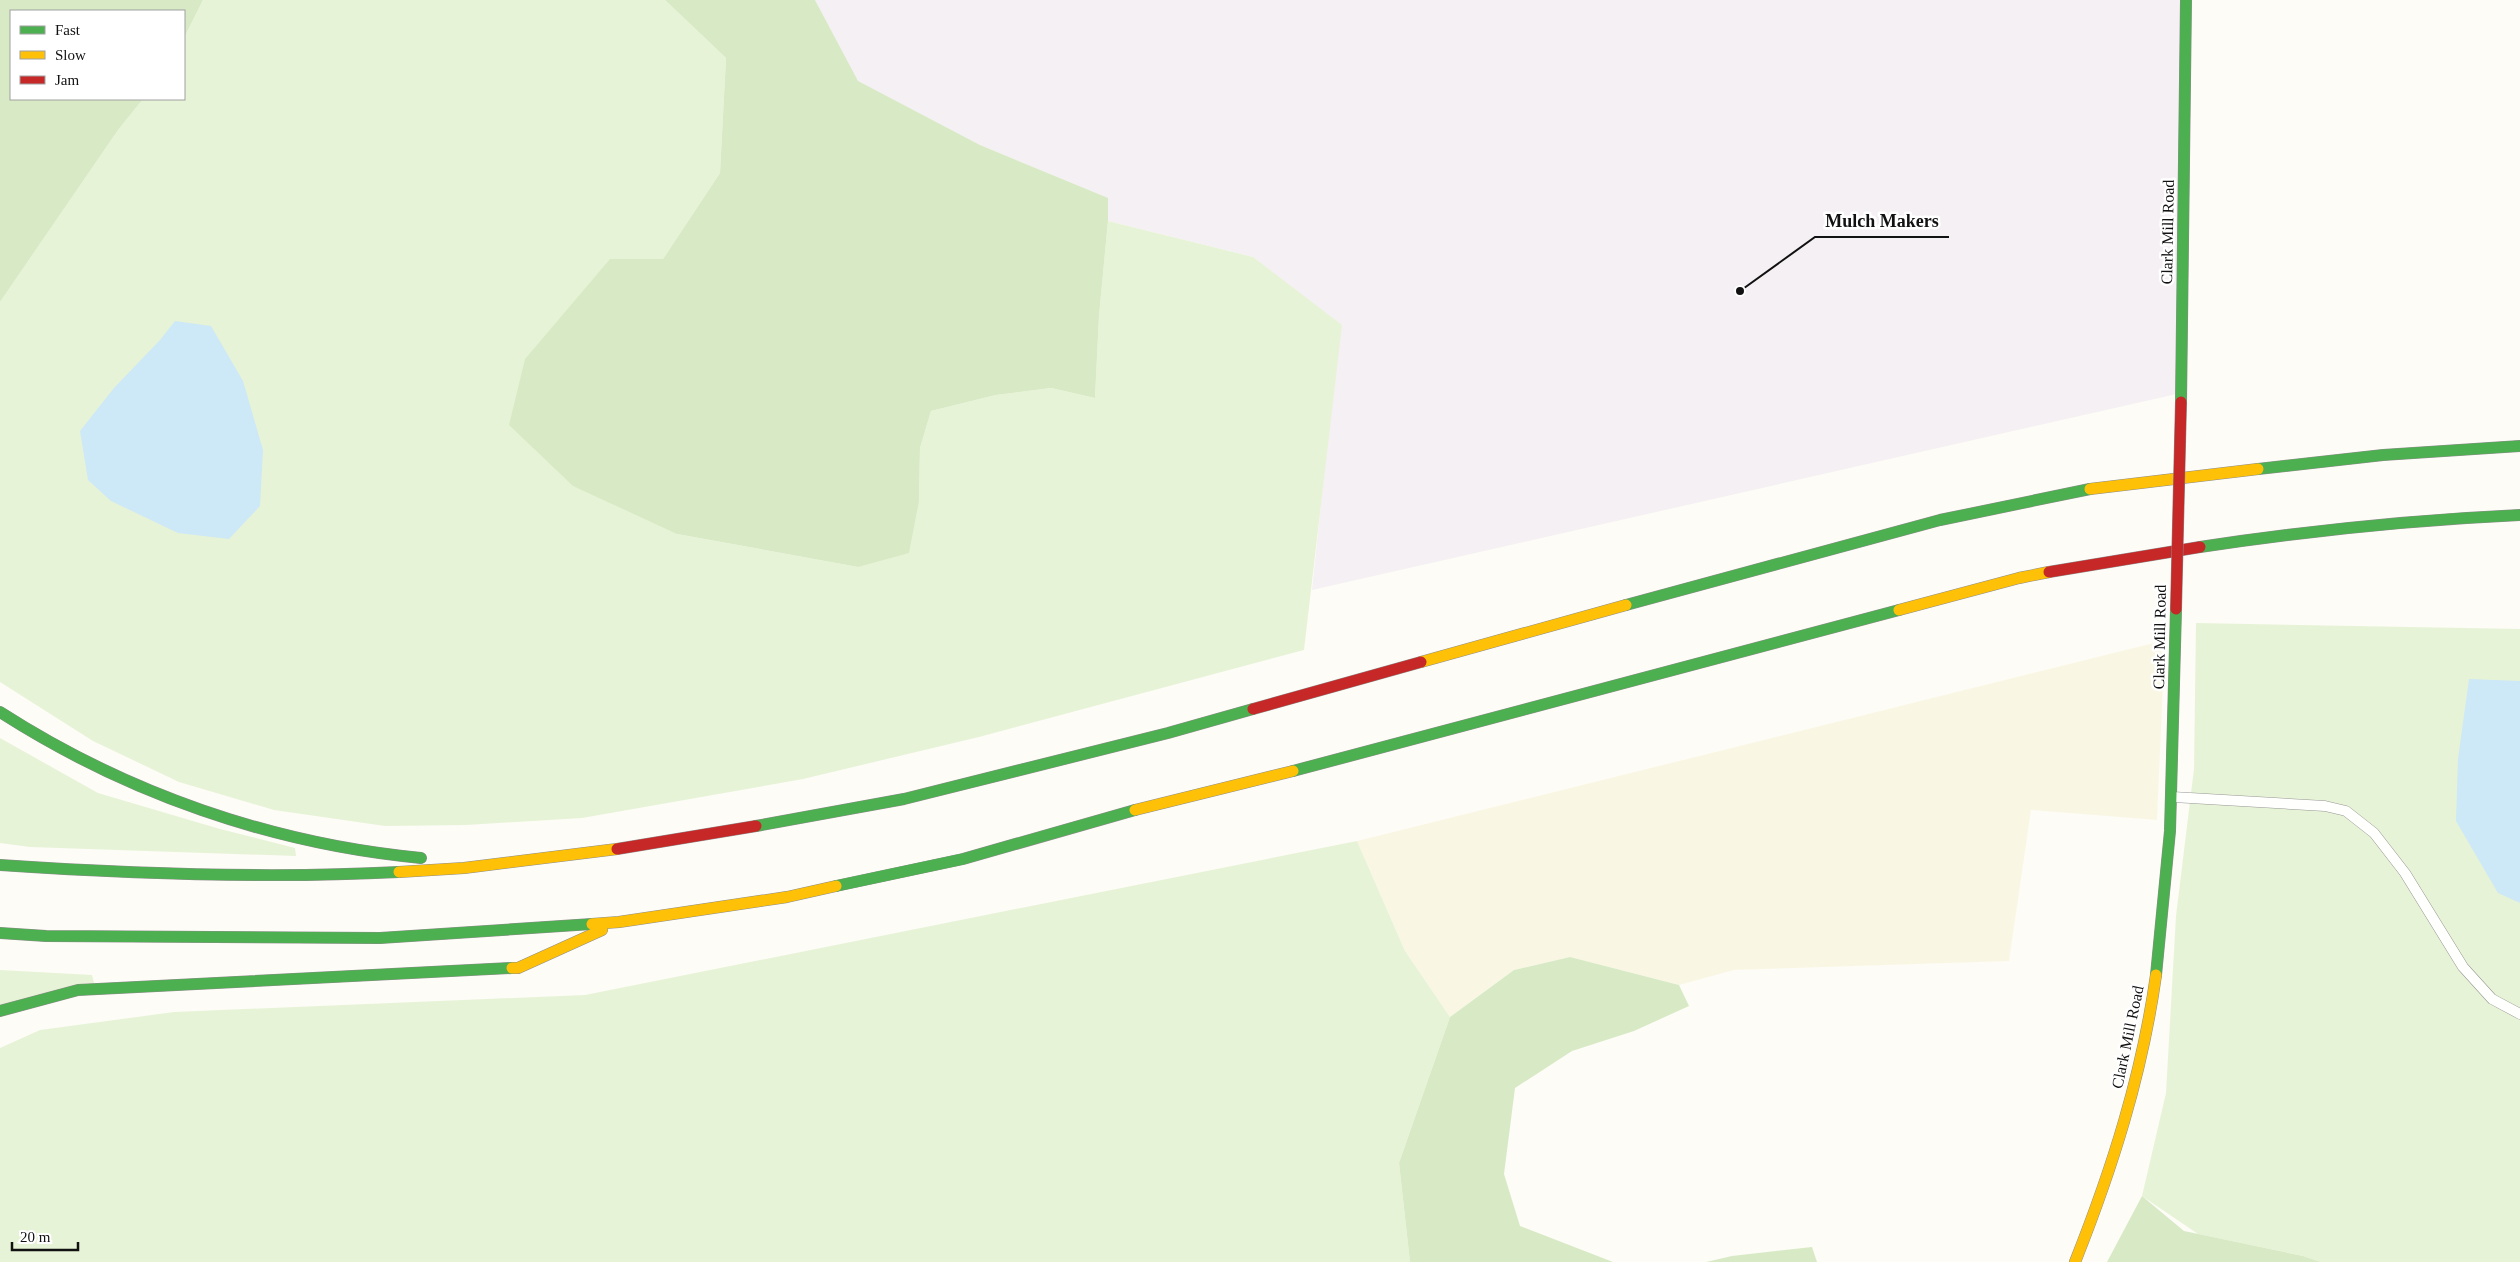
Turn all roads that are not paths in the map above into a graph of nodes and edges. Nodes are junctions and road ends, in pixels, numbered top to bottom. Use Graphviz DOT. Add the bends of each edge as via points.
graph roads {
  1 [pos="2186,0"];
  2 [pos="2520,446"];
  3 [pos="2520,515"];
  4 [pos="0,712"];
  5 [pos="2172,797"];
  6 [pos="504,864"];
  7 [pos="0,865"];
  8 [pos="618,922"];
  9 [pos="0,933"];
  10 [pos="0,1011"];
  11 [pos="2520,1014"];
  12 [pos="2075,1262"];
  1 -- 5 [label="main road, Clark Mill Road, bridge"];
  2 -- 6 [label="main road" via="2364,456 2107,485 1921,525 1168,733 904,799 654,844"];
  3 -- 8 [label="main road" via="2419,520 2288,534 2156,553 2019,578 1290,772 1124,812 963,859 787,897"];
  4 -- 6 [label="main road" via="60,750 126,784 242,824 330,844 414,858"];
  5 -- 11 [label="lane" via="2326,806 2346,811 2374,833 2405,873 2463,967 2492,999"];
  5 -- 12 [label="main road, Clark Mill Road" via="2164,913 2143,1049 2102,1193"];
  6 -- 7 [label="main road" via="334,875 124,873"];
  8 -- 9 [label="main road" via="380,938"];
  8 -- 10 [label="main road" via="518,968 78,990"];
}
